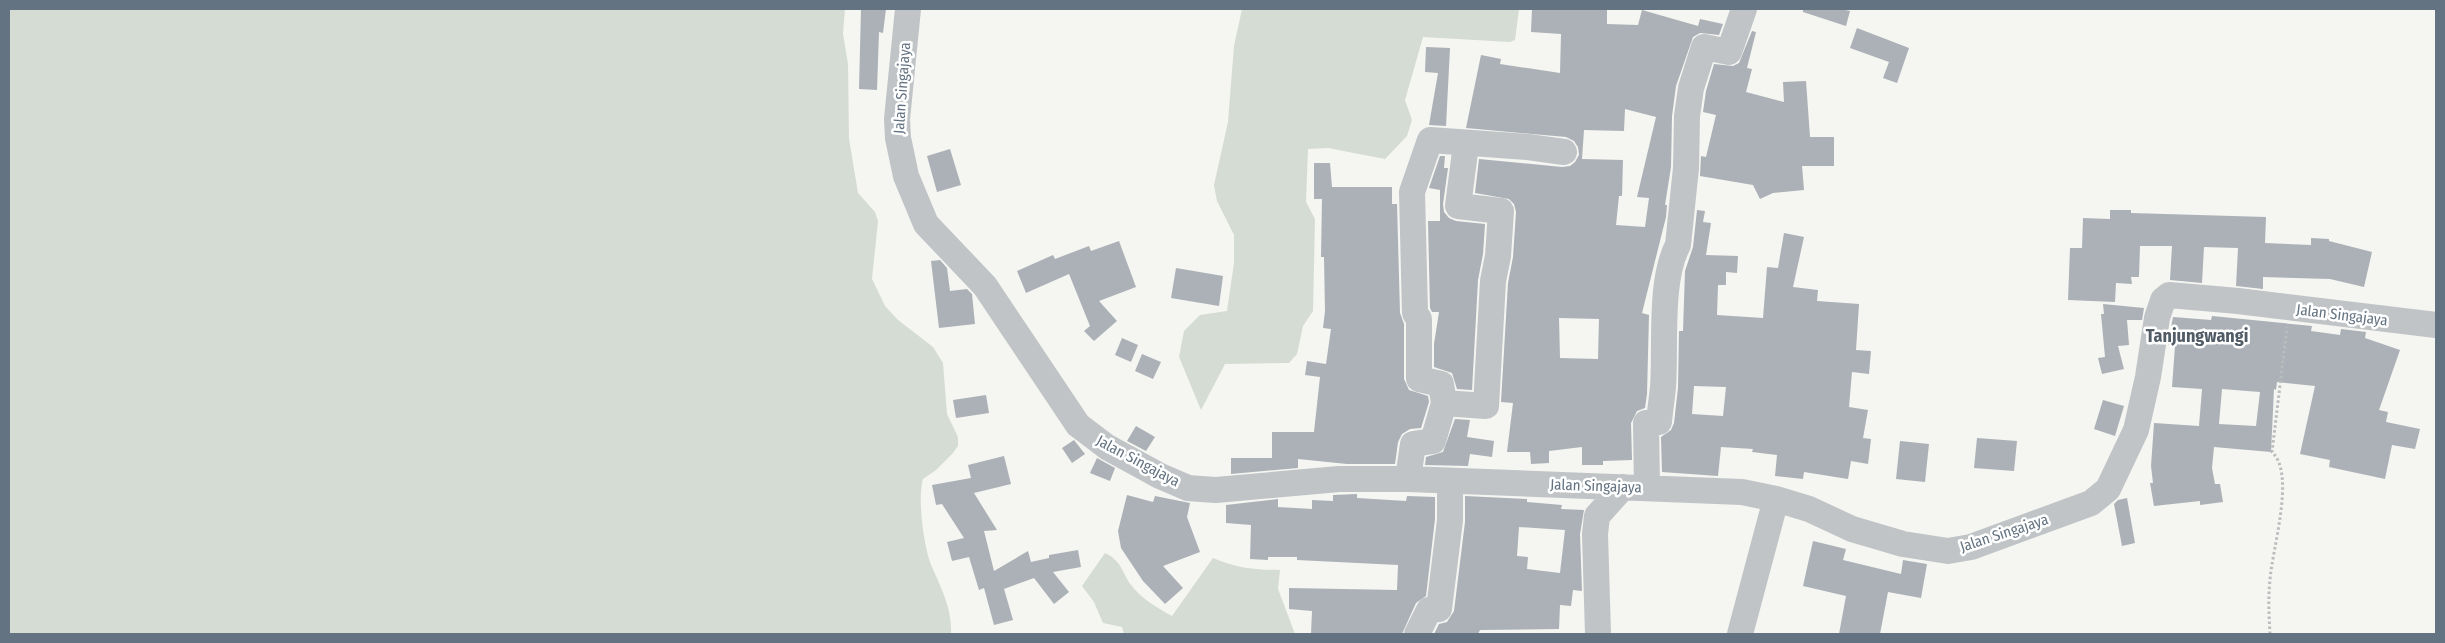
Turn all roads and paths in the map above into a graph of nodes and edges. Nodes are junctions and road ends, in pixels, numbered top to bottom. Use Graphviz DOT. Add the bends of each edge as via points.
graph roads {
  1 [pos="908,9"];
  2 [pos="1744,9"];
  3 [pos="1466,144"];
  4 [pos="1564,152"];
  5 [pos="2289,308"];
  6 [pos="2436,325"];
  7 [pos="1444,403"];
  8 [pos="1408,480"];
  9 [pos="1450,482"];
  10 [pos="1635,487"];
  11 [pos="1776,499"];
  12 [pos="1417,634"];
  13 [pos="1598,634"];
  14 [pos="1740,634"];
  15 [pos="2270,634"];
  1 -- 8 [label="street, Jalan Singajaya" via="897,119 906,176 926,224 985,286 1078,425 1107,448 1188,488 1216,490 1339,480"];
  2 -- 10 [label="street" via="1728,52 1704,47 1691,88 1678,245 1666,296 1659,422 1646,423"];
  3 -- 4 [label="street"];
  3 -- 7 [label="street" via="1430,140 1412,192 1419,379 1441,384"];
  3 -- 7 [label="street" via="1458,206 1501,211 1493,281 1486,406"];
  5 -- 6 [label="street, Jalan Singajaya"];
  5 -- 11 [label="street, Jalan Singajaya" via="2180,295 2169,295 2163,300 2136,430 2108,489 2092,503 1971,547 1948,551 1904,544 1852,529 1809,509"];
  5 -- 15 [label="path" via="2272,452 2278,458 2283,484 2270,579"];
  7 -- 8 [label="street" via="1433,441 1413,444"];
  8 -- 9 [label="street, Jalan Singajaya"];
  9 -- 10 [label="street, Jalan Singajaya"];
  9 -- 12 [label="street" via="1450,520 1439,609 1429,610"];
  10 -- 11 [label="street, Jalan Singajaya" via="1742,492"];
  10 -- 13 [label="street" via="1597,516"];
  11 -- 14 [label="street"];
}
